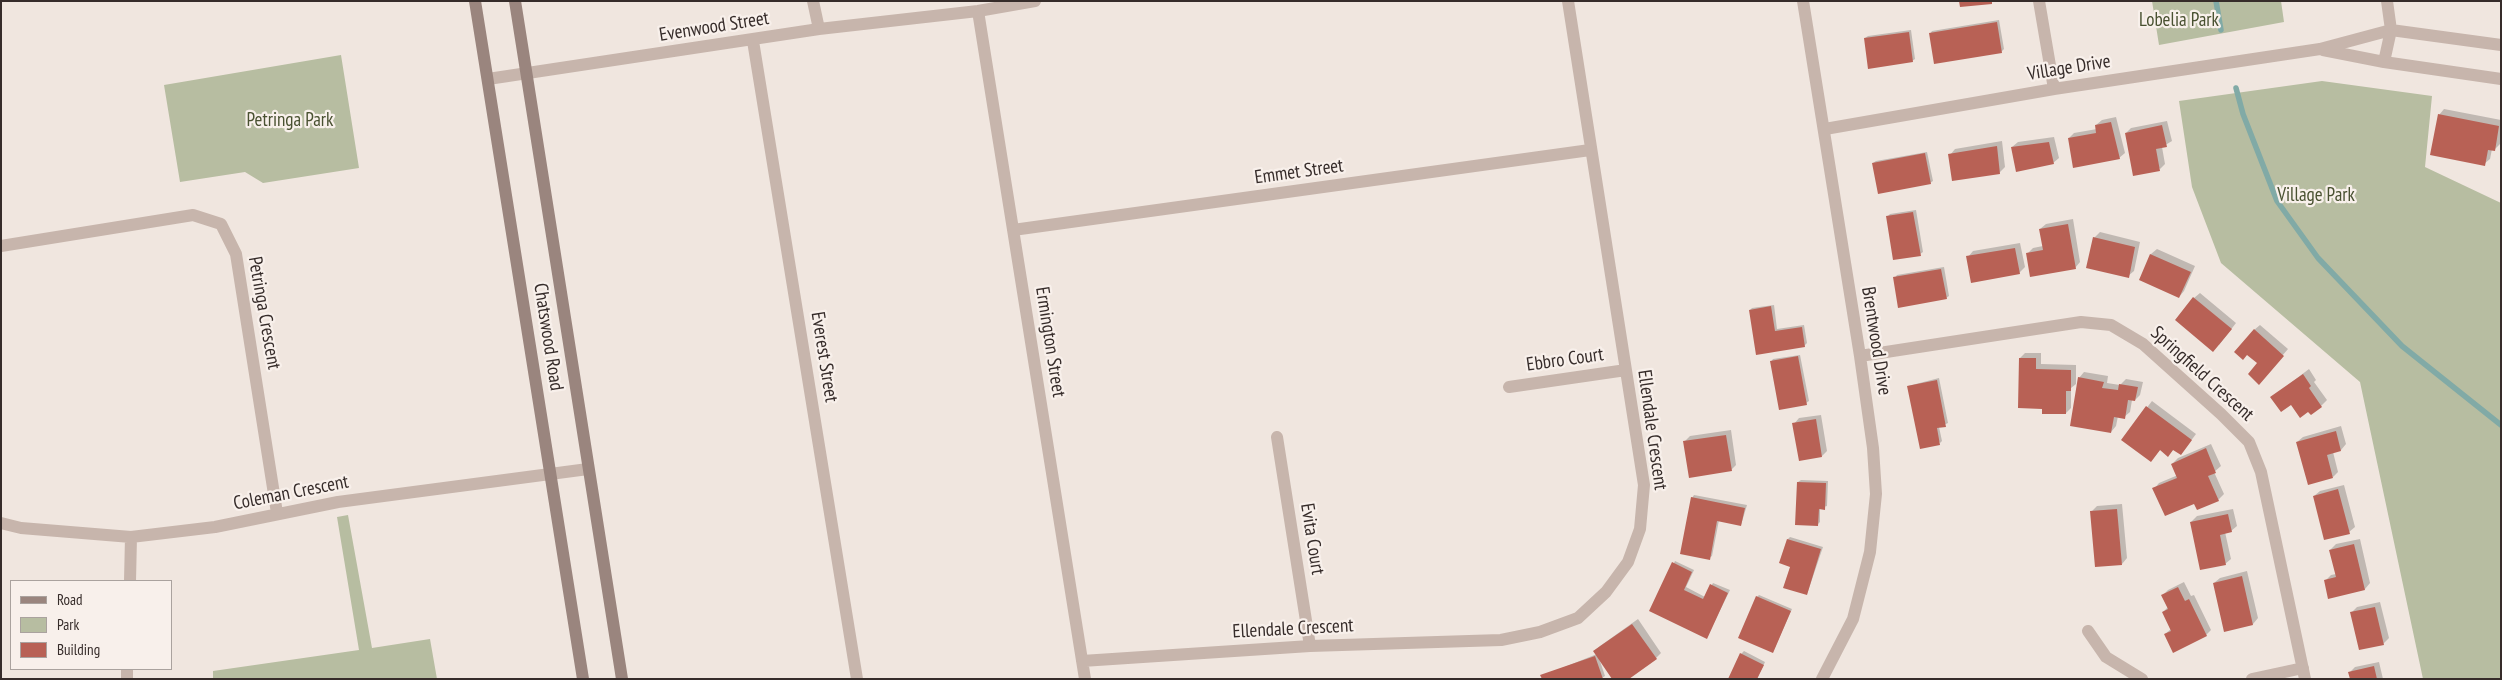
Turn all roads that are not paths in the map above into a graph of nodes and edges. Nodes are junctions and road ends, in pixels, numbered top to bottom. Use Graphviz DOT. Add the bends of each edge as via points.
graph roads {
  1 [pos="474,1"];
  2 [pos="515,1"];
  3 [pos="814,1"];
  4 [pos="1035,1"];
  5 [pos="1568,1"];
  6 [pos="1803,1"];
  7 [pos="2039,1"];
  8 [pos="2387,1"];
  9 [pos="978,11"];
  10 [pos="820,29"];
  11 [pos="2391,30"];
  12 [pos="753,41"];
  13 [pos="2501,46"];
  14 [pos="2320,49"];
  15 [pos="2384,62"];
  16 [pos="527,74"];
  17 [pos="2501,79"];
  18 [pos="488,80"];
  19 [pos="2054,89"];
  20 [pos="1824,129"];
  21 [pos="1590,150"];
  22 [pos="1014,230"];
  23 [pos="1,246"];
  24 [pos="1860,356"];
  25 [pos="1626,370"];
  26 [pos="1509,387"];
  27 [pos="1277,438"];
  28 [pos="588,469"];
  29 [pos="552,474"];
  30 [pos="277,513"];
  31 [pos="1,523"];
  32 [pos="131,537"];
  33 [pos="130,580"];
  34 [pos="2088,631"];
  35 [pos="1310,646"];
  36 [pos="1082,661"];
  37 [pos="2304,674"];
  38 [pos="583,679"];
  39 [pos="622,679"];
  40 [pos="857,679"];
  41 [pos="1085,679"];
  42 [pos="1822,679"];
  43 [pos="2142,679"];
  44 [pos="2252,679"];
  1 -- 18 [label="main road, Chatswood Road"];
  2 -- 16 [label="main road, Chatswood Road"];
  3 -- 10 [label="street"];
  4 -- 9 [label="street, Evenwood Street"];
  5 -- 21 [label="street, Ellendale Crescent"];
  6 -- 20 [label="street, Brentwood Drive"];
  7 -- 19 [label="street"];
  8 -- 11 [label="street"];
  9 -- 10 [label="street, Evenwood Street"];
  9 -- 22 [label="street, Ermington Street"];
  10 -- 12 [label="street, Evenwood Street"];
  11 -- 13 [label="street, Village Drive"];
  11 -- 14 [label="street, Village Drive"];
  11 -- 15 [label="street"];
  12 -- 16 [label="street, Evenwood Street"];
  12 -- 40 [label="street, Everest Street"];
  14 -- 15 [label="street, Village Drive"];
  14 -- 19 [label="street, Village Drive"];
  15 -- 17 [label="street, Village Drive"];
  16 -- 18 [label="street, Evenwood Street"];
  16 -- 28 [label="main road, Chatswood Road"];
  18 -- 29 [label="main road, Chatswood Road"];
  19 -- 20 [label="street, Village Drive"];
  20 -- 24 [label="street, Brentwood Drive"];
  21 -- 22 [label="street, Emmet Street"];
  21 -- 25 [label="street, Ellendale Crescent"];
  22 -- 36 [label="street, Ermington Street"];
  23 -- 30 [label="street, Petringa Crescent" via="193,215 221,224 236,254"];
  24 -- 37 [label="street, Springfield Crescent" via="2081,322 2111,325 2144,344 2249,442 2261,472"];
  24 -- 42 [label="street, Brentwood Drive" via="1876,494 1870,552 1853,619"];
  25 -- 26 [label="street, Ebbro Court"];
  25 -- 35 [label="street, Ellendale Crescent" via="1644,485 1640,529 1628,562 1611,585 1578,618 1540,632 1500,640"];
  27 -- 35 [label="street, Evita Court"];
  28 -- 29 [label="street, Coleman Crescent"];
  28 -- 39 [label="main road, Chatswood Road"];
  29 -- 30 [label="street, Coleman Crescent"];
  29 -- 38 [label="main road, Chatswood Road"];
  30 -- 32 [label="street, Coleman Crescent" via="215,527"];
  31 -- 32 [label="street, Coleman Crescent" via="21,528"];
  32 -- 33 [label="street"];
  34 -- 43 [label="street" via="2106,657"];
  35 -- 36 [label="street, Ellendale Crescent"];
  36 -- 41 [label="street, Ermington Street"];
  37 -- 44 [label="street"];
}
